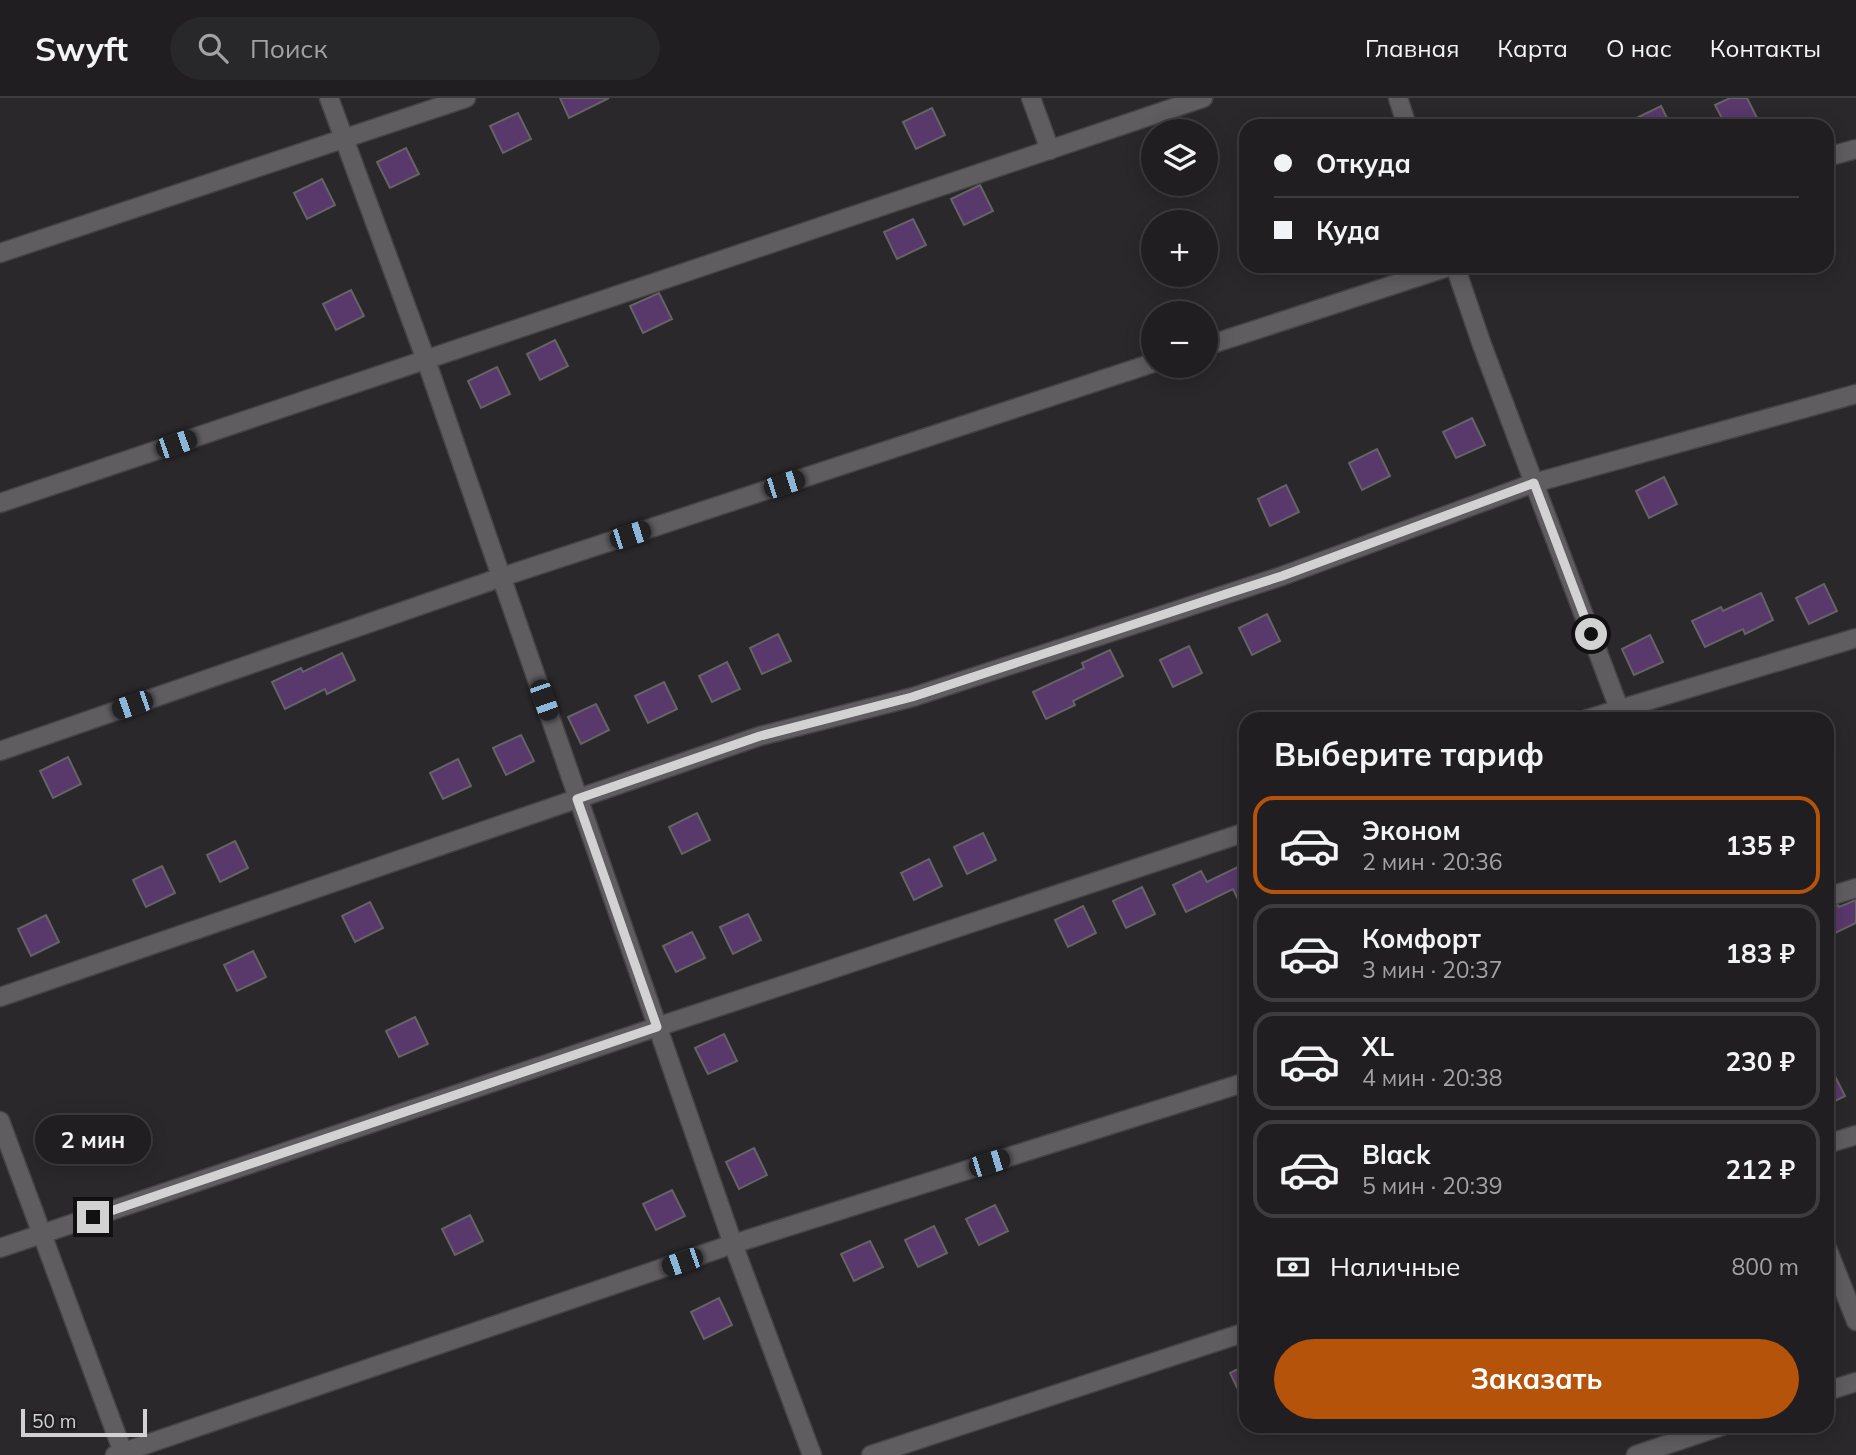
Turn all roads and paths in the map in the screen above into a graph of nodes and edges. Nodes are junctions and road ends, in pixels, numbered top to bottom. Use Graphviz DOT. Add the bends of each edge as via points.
graph roads {
  1 [pos="329,98"];
  2 [pos="466,98"];
  3 [pos="1031,98"];
  4 [pos="1203,98"];
  5 [pos="1398,98"];
  6 [pos="1405,119"];
  7 [pos="344,139"];
  8 [pos="1856,149"];
  9 [pos="1050,150"];
  10 [pos="1834,155"];
  11 [pos="0,253"];
  12 [pos="1431,273"];
  13 [pos="1456,273"];
  14 [pos="1218,342"];
  15 [pos="426,360"];
  16 [pos="1141,367"];
  17 [pos="1856,394"];
  18 [pos="1534,483"];
  19 [pos="0,503"];
  20 [pos="502,577"];
  21 [pos="1856,638"];
  22 [pos="1620,712"];
  23 [pos="1627,712"];
  24 [pos="0,751"];
  25 [pos="577,799"];
  26 [pos="1239,834"];
  27 [pos="1856,888"];
  28 [pos="1834,895"];
  29 [pos="0,997"];
  30 [pos="657,1027"];
  31 [pos="1239,1084"];
  32 [pos="0,1121"];
  33 [pos="1856,1135"];
  34 [pos="1834,1142"];
  35 [pos="42,1234"];
  36 [pos="733,1244"];
  37 [pos="0,1248"];
  38 [pos="1834,1266"];
  39 [pos="1856,1321"];
  40 [pos="1239,1334"];
  41 [pos="1856,1382"];
  42 [pos="1834,1389"];
  43 [pos="1701,1433"];
  44 [pos="120,1454"];
  45 [pos="812,1455"];
  46 [pos="871,1455"];
  47 [pos="1636,1455"];
  1 -- 7 [label="street"];
  2 -- 7 [label="street"];
  3 -- 9 [label="street"];
  4 -- 9 [label="street"];
  5 -- 6 [label="street"];
  7 -- 11 [label="street"];
  7 -- 15 [label="street"];
  8 -- 10 [label="street"];
  9 -- 15 [label="street"];
  12 -- 14 [label="street"];
  13 -- 18 [label="street"];
  15 -- 19 [label="street"];
  15 -- 20 [label="street"];
  16 -- 20 [label="street"];
  17 -- 18 [label="street"];
  18 -- 22 [label="street"];
  18 -- 25 [label="street" via="1282,576 912,697 760,736"];
  20 -- 24 [label="street"];
  20 -- 25 [label="street"];
  21 -- 23 [label="street"];
  25 -- 29 [label="street"];
  25 -- 30 [label="street"];
  26 -- 30 [label="street"];
  27 -- 28 [label="street"];
  30 -- 35 [label="street"];
  30 -- 36 [label="street"];
  31 -- 36 [label="street"];
  32 -- 35 [label="street"];
  33 -- 34 [label="street"];
  35 -- 37 [label="street"];
  35 -- 44 [label="street"];
  36 -- 44 [label="street"];
  36 -- 45 [label="street"];
  38 -- 39 [label="street"];
  40 -- 46 [label="street"];
  41 -- 42 [label="street"];
  43 -- 47 [label="street"];
}
